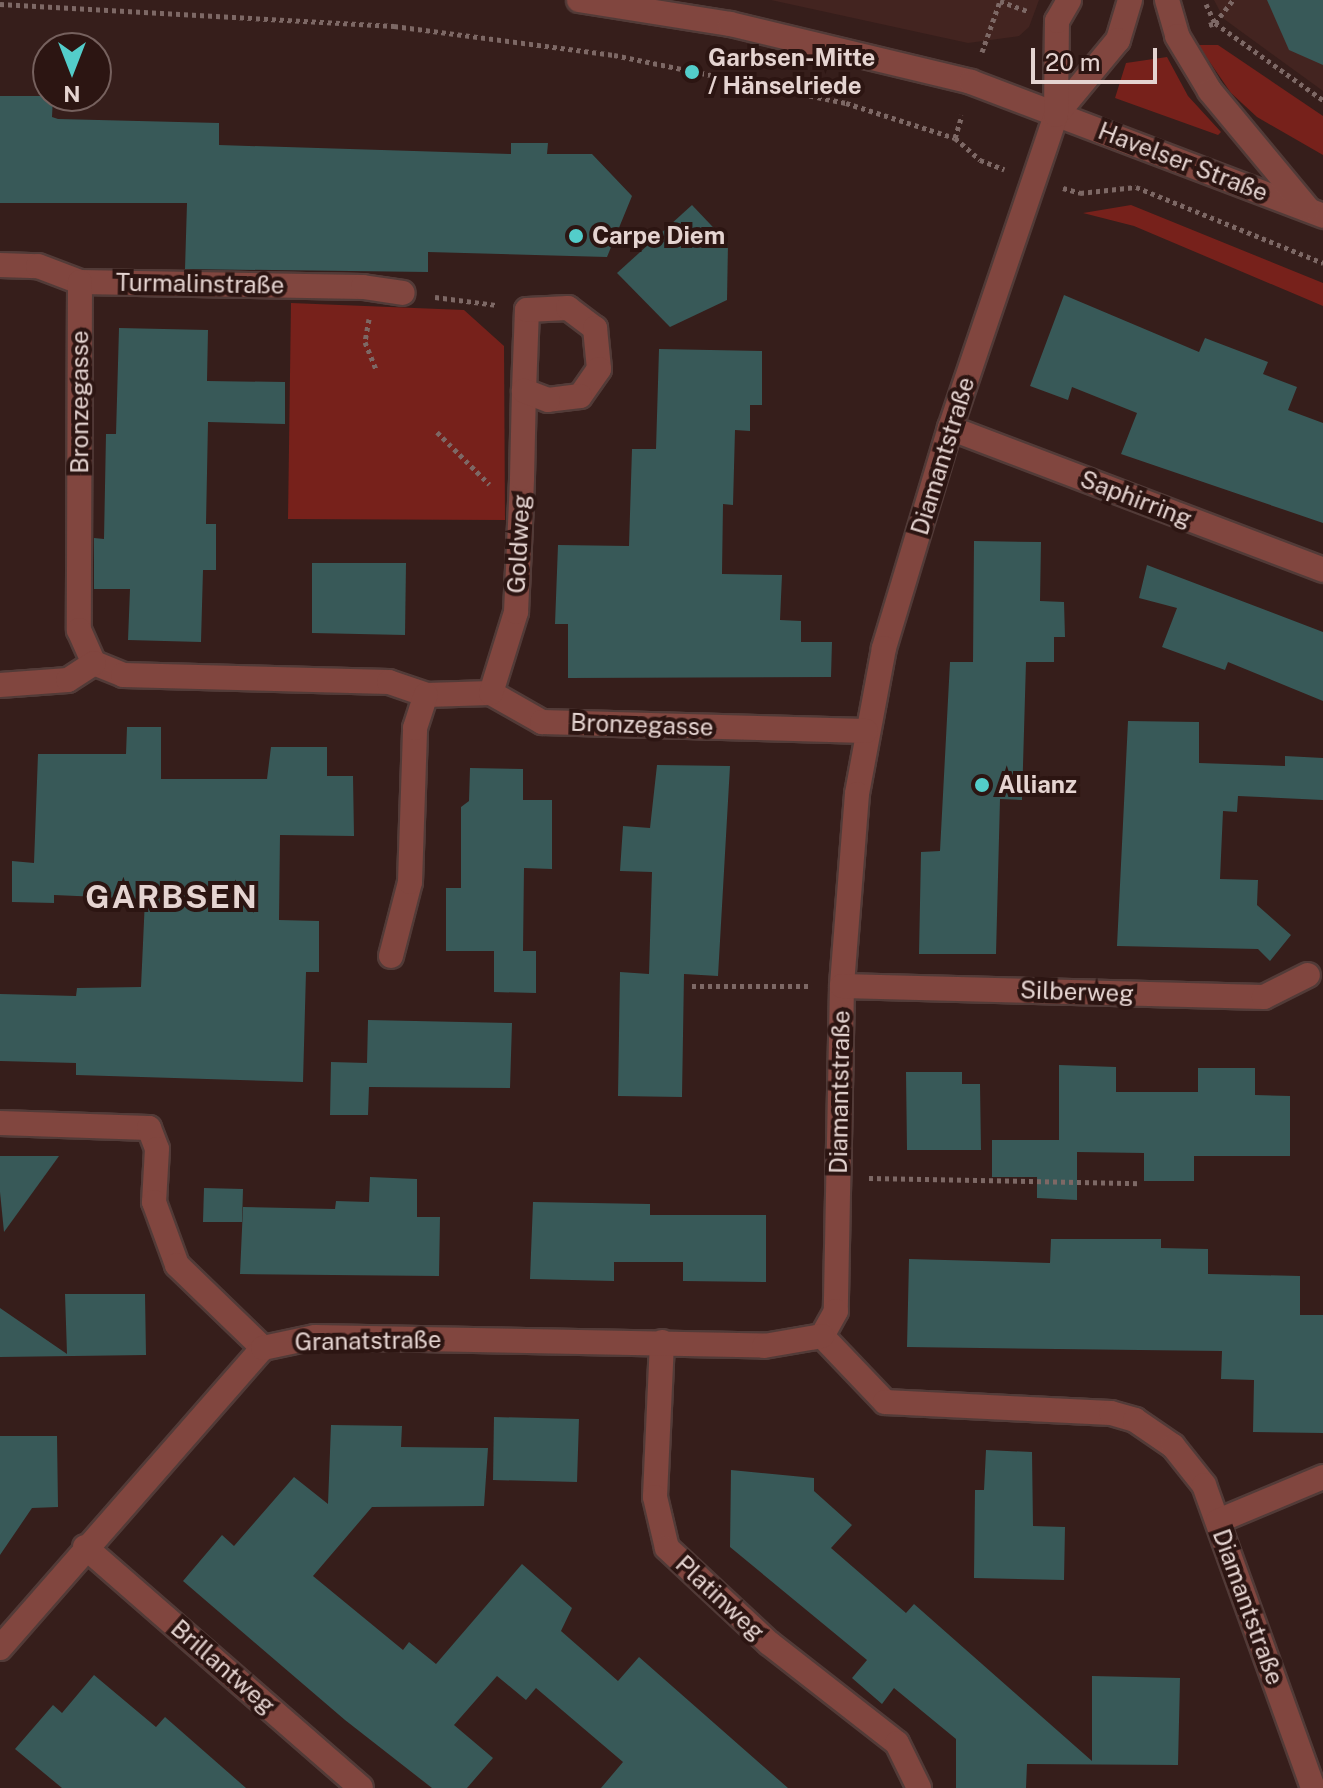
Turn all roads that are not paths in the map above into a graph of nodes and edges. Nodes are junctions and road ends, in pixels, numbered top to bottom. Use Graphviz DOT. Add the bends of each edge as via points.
graph roads {
  1 [pos="579,0"];
  2 [pos="1069,0"];
  3 [pos="1130,0"];
  4 [pos="1167,0"];
  5 [pos="1056,115"];
  6 [pos="1316,213"];
  7 [pos="0,265"];
  8 [pos="80,282"];
  9 [pos="403,293"];
  10 [pos="524,391"];
  11 [pos="950,428"];
  12 [pos="1323,570"];
  13 [pos="94,663"];
  14 [pos="0,685"];
  15 [pos="491,693"];
  16 [pos="426,695"];
  17 [pos="866,731"];
  18 [pos="391,956"];
  19 [pos="1308,975"];
  20 [pos="842,986"];
  21 [pos="0,1123"];
  22 [pos="822,1336"];
  23 [pos="662,1342"];
  24 [pos="263,1348"];
  25 [pos="1323,1477"];
  26 [pos="1218,1521"];
  27 [pos="85,1547"];
  28 [pos="0,1648"];
  29 [pos="361,1788"];
  30 [pos="919,1788"];
  31 [pos="1313,1788"];
  1 -- 5 [label="street, Havelser Straße" via="730,24 947,75"];
  2 -- 5 [label="street" via="1057,21"];
  3 -- 5 [label="street" via="1118,40"];
  4 -- 6 [label="street, Havelser Straße" via="1177,36 1210,91"];
  5 -- 6 [label="street, Havelser Straße"];
  5 -- 11 [label="street, Diamantstraße"];
  7 -- 8 [label="street, Turmalinstraße" via="38,266"];
  8 -- 9 [label="street, Turmalinstraße" via="353,287"];
  8 -- 13 [label="street, Bronzegasse" via="79,630"];
  10 -- 10 [label="street, Goldweg" via="527,310 568,308 595,328 599,369 580,396 548,400"];
  10 -- 15 [label="street, Goldweg" via="516,612"];
  11 -- 12 [label="street, Saphirring"];
  11 -- 17 [label="street, Diamantstraße" via="884,648"];
  13 -- 14 [label="street" via="68,680"];
  13 -- 16 [label="street" via="123,675 389,682"];
  15 -- 16 [label="street"];
  15 -- 17 [label="street, Bronzegasse" via="542,722"];
  16 -- 18 [label="street" via="415,728 410,882"];
  17 -- 20 [label="street, Diamantstraße"];
  19 -- 20 [label="street, Silberweg" via="1264,997"];
  20 -- 22 [label="street, Diamantstraße" via="836,1311"];
  21 -- 24 [label="street" via="149,1128 157,1149 154,1202 172,1257 190,1282"];
  22 -- 23 [label="street, Granatstraße" via="764,1346"];
  22 -- 26 [label="street, Diamantstraße" via="885,1402 1077,1409 1135,1420 1190,1462"];
  23 -- 24 [label="street, Granatstraße" via="315,1337"];
  23 -- 30 [label="street, Platinweg" via="655,1497 667,1548 769,1643 897,1743"];
  24 -- 27 [label="street, Granatstraße"];
  25 -- 26 [label="street"];
  26 -- 31 [label="street, Diamantstraße"];
  27 -- 28 [label="street, Granatstraße"];
  27 -- 29 [label="street, Brillantweg"];
}
